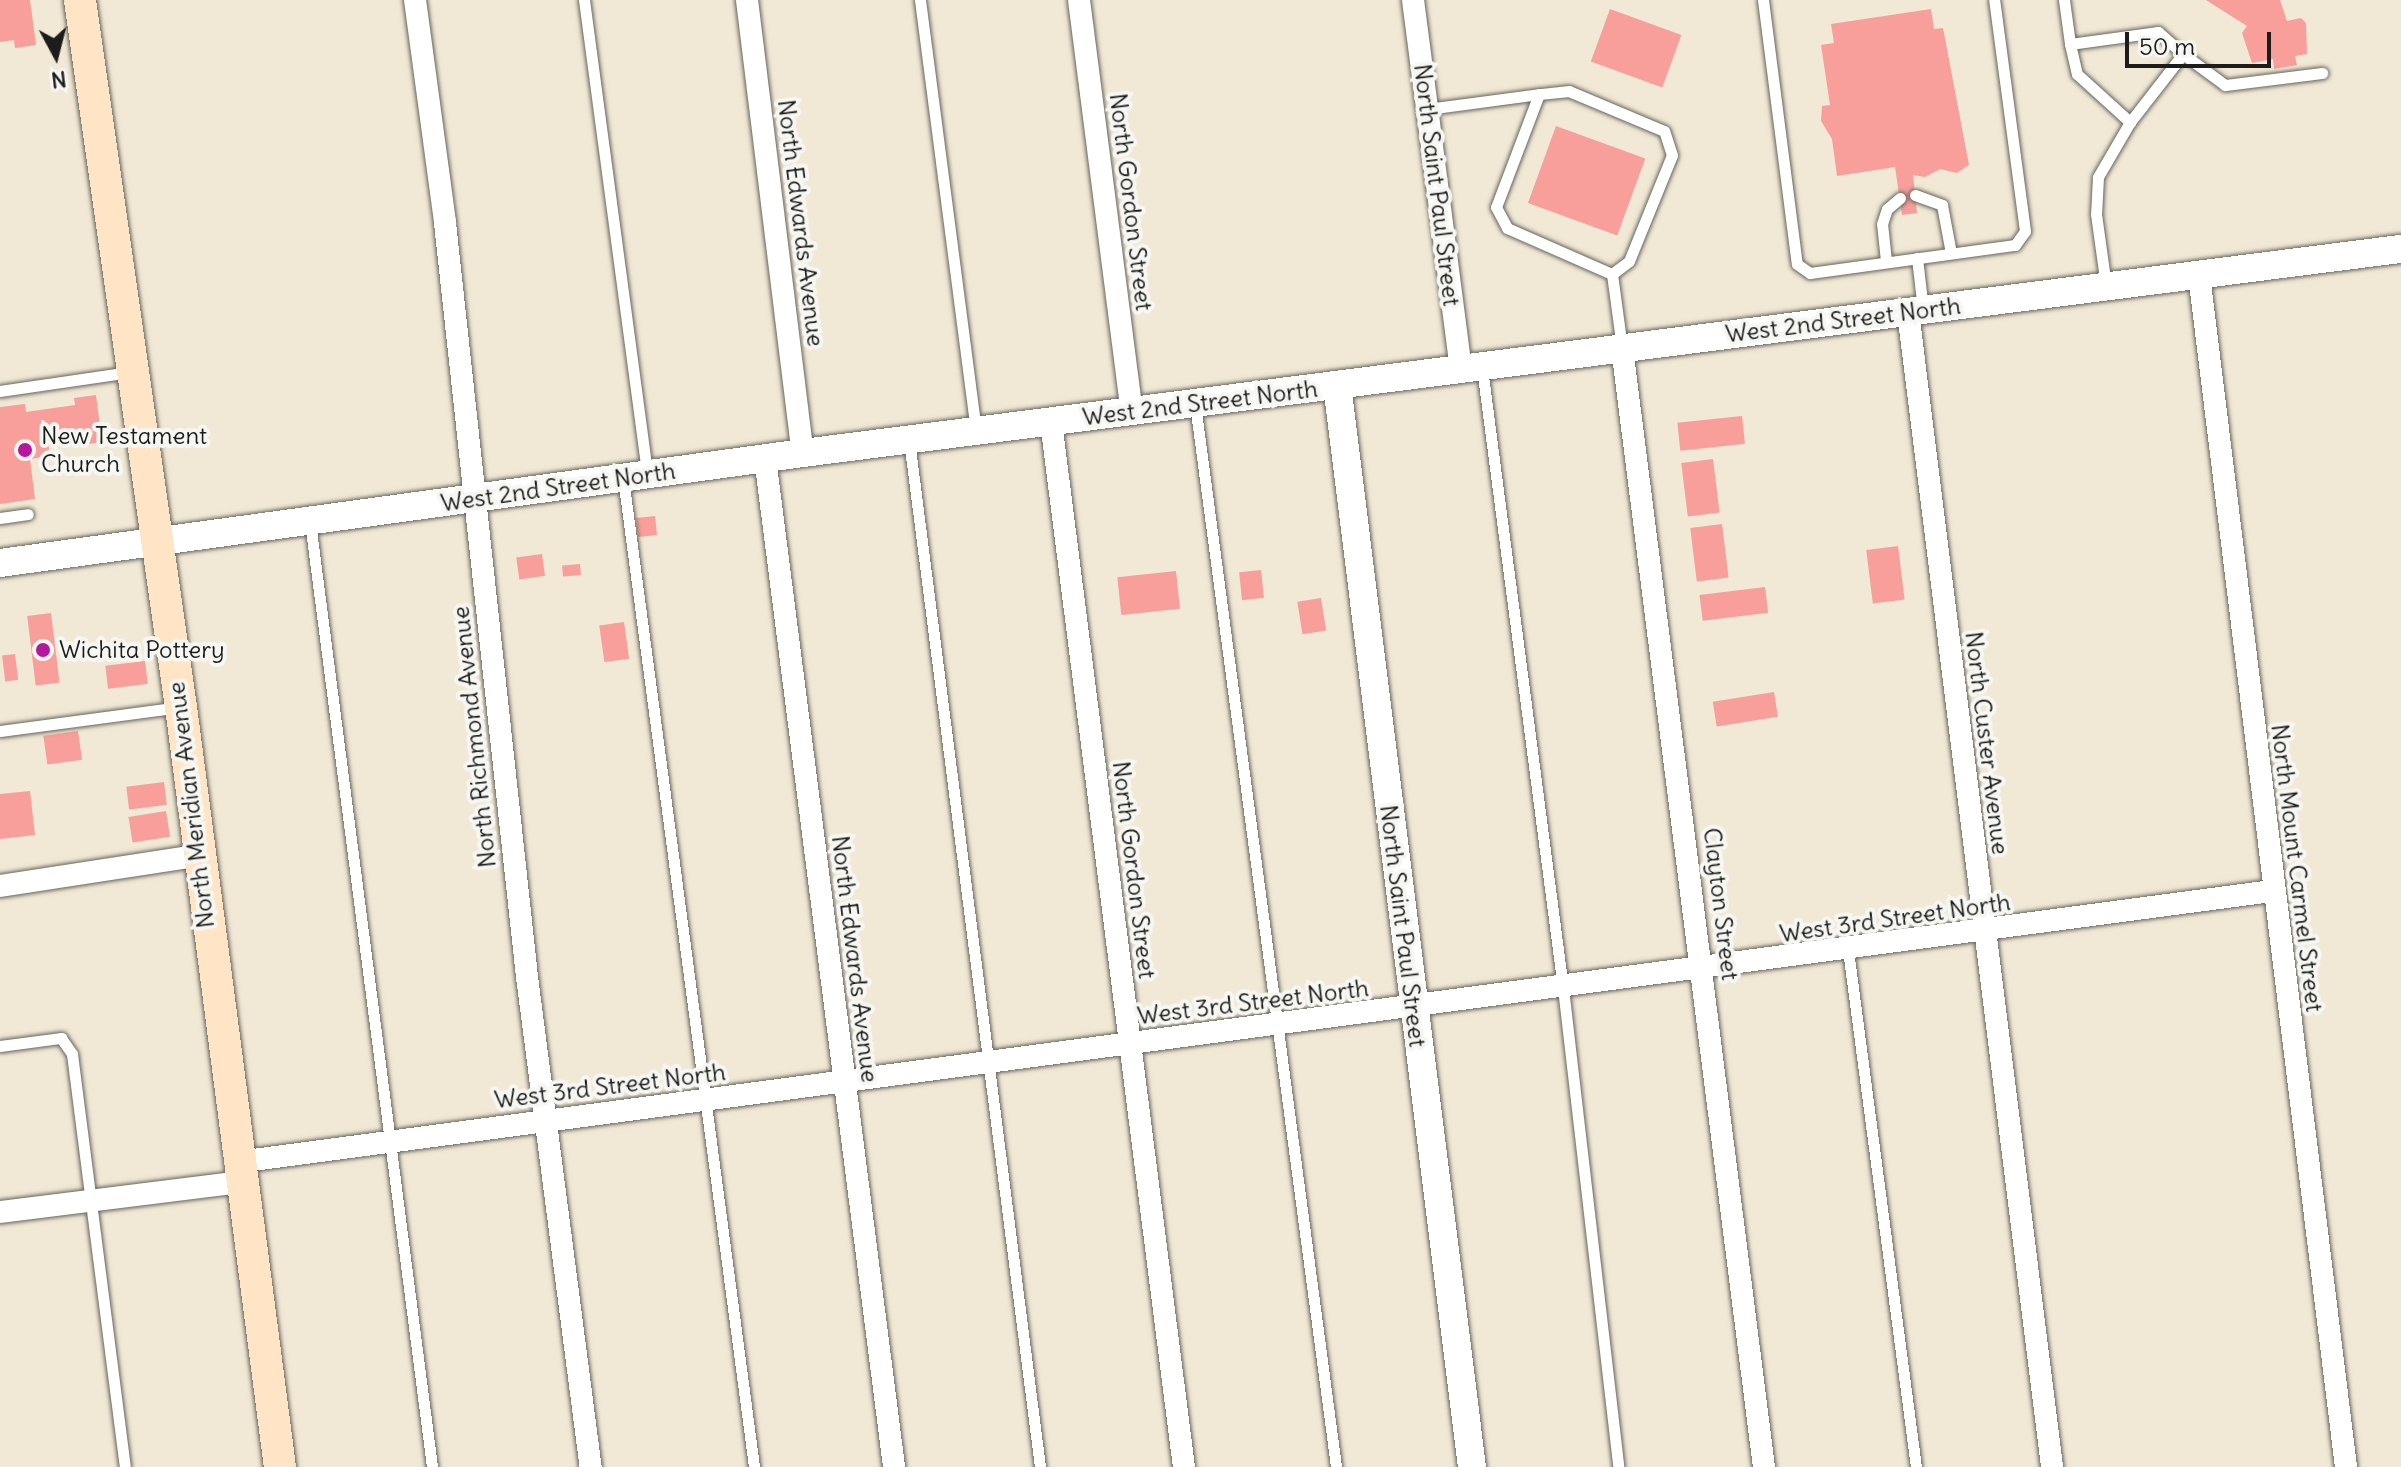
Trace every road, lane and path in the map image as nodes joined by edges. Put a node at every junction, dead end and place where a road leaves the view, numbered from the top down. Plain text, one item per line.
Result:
1 (80, 0) edge
2 (415, 0) edge
3 (584, 0) edge
4 (747, 0) edge
5 (920, 0) edge
6 (1079, 0) edge
7 (1413, 0) edge
8 (1763, 0) edge
9 (1994, 0) edge
10 (2064, 0) edge
11 (2070, 44) junction
12 (2183, 54) junction
13 (2322, 73) dead end
14 (1539, 94) junction
15 (1427, 109) junction
16 (2130, 122) junction
17 (1915, 195) dead end
18 (1900, 198) dead end
19 (2401, 249) edge
20 (1951, 253) junction
21 (1917, 258) junction
22 (1886, 261) junction
23 (1612, 274) junction
24 (2199, 275) junction
25 (2106, 287) junction
26 (1915, 311) junction
27 (1622, 348) junction
28 (1472, 368) junction
29 (130, 372) junction
30 (1337, 385) junction
31 (0, 391) edge
32 (1195, 403) junction
33 (1132, 411) junction
34 (1051, 422) junction
35 (976, 431) junction
36 (909, 440) junction
37 (803, 453) junction
38 (765, 458) junction
39 (635, 476) junction
40 (474, 498) junction
41 (28, 514) dead end
42 (0, 518) edge
43 (310, 521) junction
44 (155, 542) junction
45 (0, 563) edge
46 (181, 707) junction
47 (0, 731) edge
48 (197, 856) junction
49 (0, 886) edge
50 (2273, 891) junction
51 (1984, 932) junction
52 (1848, 950) junction
53 (1703, 969) junction
54 (1563, 988) junction
55 (1413, 1007) junction
56 (1280, 1025) junction
57 (1130, 1044) junction
58 (0, 1046) edge
59 (986, 1063) junction
60 (844, 1082) junction
61 (707, 1099) junction
62 (545, 1120) junction
63 (390, 1142) junction
64 (239, 1172) junction
65 (92, 1201) junction
66 (0, 1212) edge
67 (125, 1467) edge
68 (280, 1467) edge
69 (432, 1467) edge
70 (591, 1467) edge
71 (754, 1467) edge
72 (894, 1467) edge
73 (1040, 1467) edge
74 (1184, 1467) edge
75 (1336, 1467) edge
76 (1472, 1467) edge
77 (1618, 1467) edge
78 (1764, 1467) edge
79 (1916, 1467) edge
80 (2052, 1467) edge
81 (2346, 1467) edge

1 - 29 main road, North Meridian Avenue
2 - 40 street, North Richmond Avenue
3 - 39 lane
4 - 37 street, North Edwards Avenue
5 - 35 lane
6 - 33 street, North Gordon Street
7 - 15 street, North Saint Paul Street
8 - 22 lane
9 - 20 lane
10 - 11 lane
11 - 12 lane
11 - 16 lane
12 - 13 lane
12 - 16 lane
14 - 15 lane
14 - 23 lane
14 - 23 lane
15 - 28 street, North Saint Paul Street
16 - 25 lane
17 - 20 lane
18 - 22 lane
19 - 24 street, West 2nd Street North
20 - 21 lane
21 - 22 lane
21 - 26 lane
23 - 27 lane
24 - 25 street, West 2nd Street North
24 - 50 street, North Mount Carmel Street
25 - 26 street, West 2nd Street North
26 - 27 street, West 2nd Street North
26 - 51 street, North Custer Avenue
27 - 28 street, West 2nd Street North
27 - 53 street, Clayton Street
28 - 30 street, West 2nd Street North
28 - 54 lane
29 - 31 lane
29 - 44 main road, North Meridian Avenue
30 - 32 street, West 2nd Street North
30 - 55 street, North Saint Paul Street
32 - 33 street, West 2nd Street North
32 - 56 lane
33 - 34 street, West 2nd Street North
34 - 35 street, West 2nd Street North
34 - 57 street, North Gordon Street
35 - 36 street, West 2nd Street North
36 - 37 street, West 2nd Street North
36 - 59 lane
37 - 38 street, West 2nd Street North
38 - 39 street, West 2nd Street North
38 - 60 street, North Edwards Avenue
39 - 40 street, West 2nd Street North
39 - 61 lane
40 - 43 street, West 2nd Street North
40 - 62 street, North Richmond Avenue
41 - 42 lane
43 - 44 street, West 2nd Street North
43 - 63 lane
44 - 45 street, West 2nd Street North
44 - 46 main road, North Meridian Avenue
46 - 47 lane
46 - 48 main road, North Meridian Avenue
48 - 49 street
48 - 64 main road, North Meridian Avenue
50 - 51 street, West 3rd Street North
50 - 81 street, North Mount Carmel Street
51 - 52 street, West 3rd Street North
51 - 80 street, North Custer Avenue
52 - 53 street, West 3rd Street North
52 - 79 lane
53 - 54 street, West 3rd Street North
53 - 78 street, Clayton Street
54 - 55 street, West 3rd Street North
54 - 77 lane
55 - 56 street, West 3rd Street North
55 - 76 street, North Saint Paul Street
56 - 57 street, West 3rd Street North
56 - 75 lane
57 - 59 street, West 3rd Street North
57 - 74 street, North Gordon Street
58 - 65 lane
59 - 60 street, West 3rd Street North
59 - 73 lane
60 - 61 street, West 3rd Street North
60 - 72 street, North Edwards Avenue
61 - 62 street, West 3rd Street North
61 - 71 lane
62 - 63 street, West 3rd Street North
62 - 70 street, North Richmond Avenue
63 - 64 street, West 3rd Street North
63 - 69 lane
64 - 65 street, West 3rd Street North
64 - 68 main road, North Meridian Avenue
65 - 66 street, West 3rd Street North
65 - 67 lane

